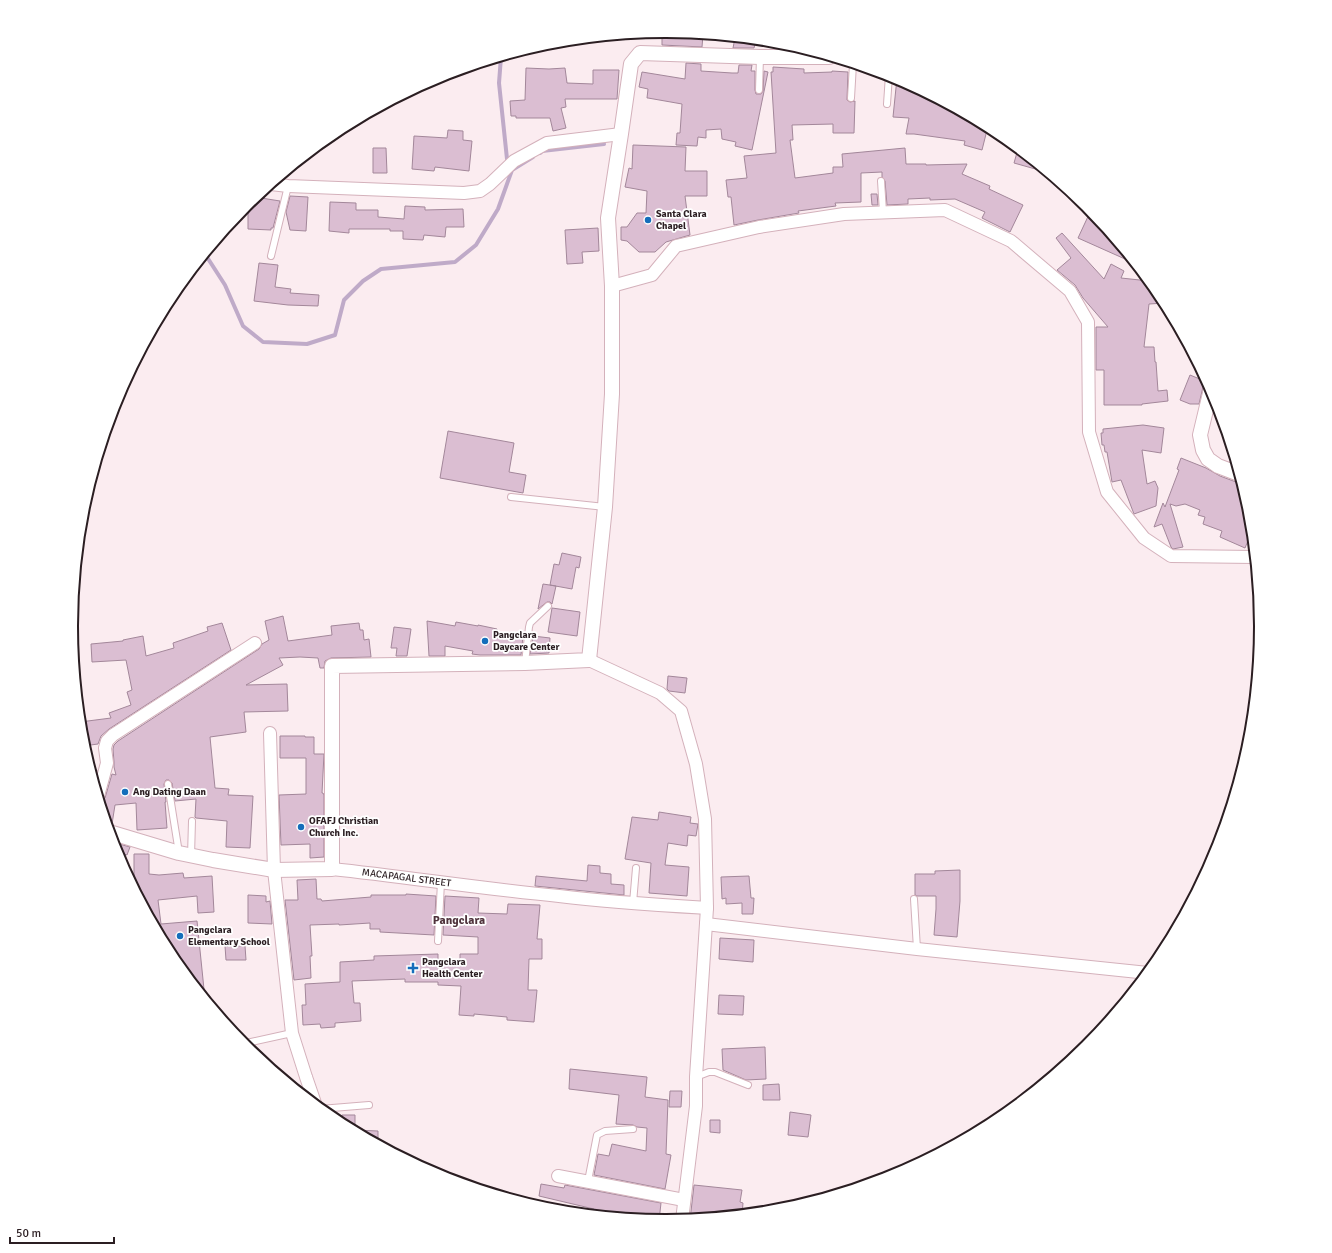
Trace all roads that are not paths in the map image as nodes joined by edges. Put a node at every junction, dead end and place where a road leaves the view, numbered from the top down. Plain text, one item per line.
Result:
1 (760, 57) junction
2 (814, 57) edge
3 (853, 68) edge
4 (889, 82) edge
5 (759, 90) dead end
6 (851, 98) dead end
7 (887, 104) dead end
8 (621, 134) junction
9 (881, 181) dead end
10 (277, 185) edge
11 (288, 186) junction
12 (883, 212) junction
13 (271, 256) dead end
14 (612, 286) junction
15 (1209, 398) edge
16 (1233, 472) edge
17 (511, 497) dead end
18 (605, 507) junction
19 (1250, 557) edge
20 (548, 606) dead end
21 (255, 643) dead end
22 (589, 660) junction
23 (525, 663) junction
24 (270, 733) dead end
25 (168, 784) dead end
26 (100, 787) edge
27 (192, 821) dead end
28 (115, 834) edge
29 (185, 854) junction
30 (636, 868) dead end
31 (332, 869) junction
32 (274, 870) junction
33 (441, 882) junction
34 (914, 899) dead end
35 (633, 903) junction
36 (707, 908) junction
37 (706, 924) junction
38 (438, 941) dead end
39 (917, 949) junction
40 (1142, 972) edge
41 (292, 1033) junction
42 (249, 1042) edge
43 (696, 1077) junction
44 (748, 1086) dead end
45 (313, 1097) edge
46 (369, 1105) dead end
47 (329, 1108) edge
48 (634, 1129) dead end
49 (558, 1176) dead end
50 (588, 1181) junction
51 (684, 1200) junction
52 (683, 1215) edge

1 - 2 street
1 - 5 lane
1 - 8 street
3 - 6 lane
4 - 7 lane
8 - 11 street
8 - 14 street
9 - 12 lane
10 - 11 street
11 - 13 lane
12 - 14 street
12 - 19 street
14 - 18 street
15 - 16 street
17 - 18 lane
18 - 22 street
20 - 23 lane
21 - 26 street
22 - 23 street
22 - 36 street
23 - 31 street
24 - 32 street
25 - 29 lane
27 - 29 lane
28 - 29 street, MACAPAGAL STREET
29 - 32 street, MACAPAGAL STREET
30 - 35 lane
31 - 32 street, MACAPAGAL STREET
31 - 33 street, MACAPAGAL STREET
32 - 41 street
33 - 35 street, MACAPAGAL STREET
33 - 38 lane
34 - 39 lane
35 - 36 street, MACAPAGAL STREET
36 - 37 street
37 - 39 street
37 - 43 street
39 - 40 street
41 - 42 lane
41 - 45 street
43 - 44 lane
43 - 51 street
46 - 47 lane
48 - 50 lane
49 - 50 street
50 - 51 street
51 - 52 street

